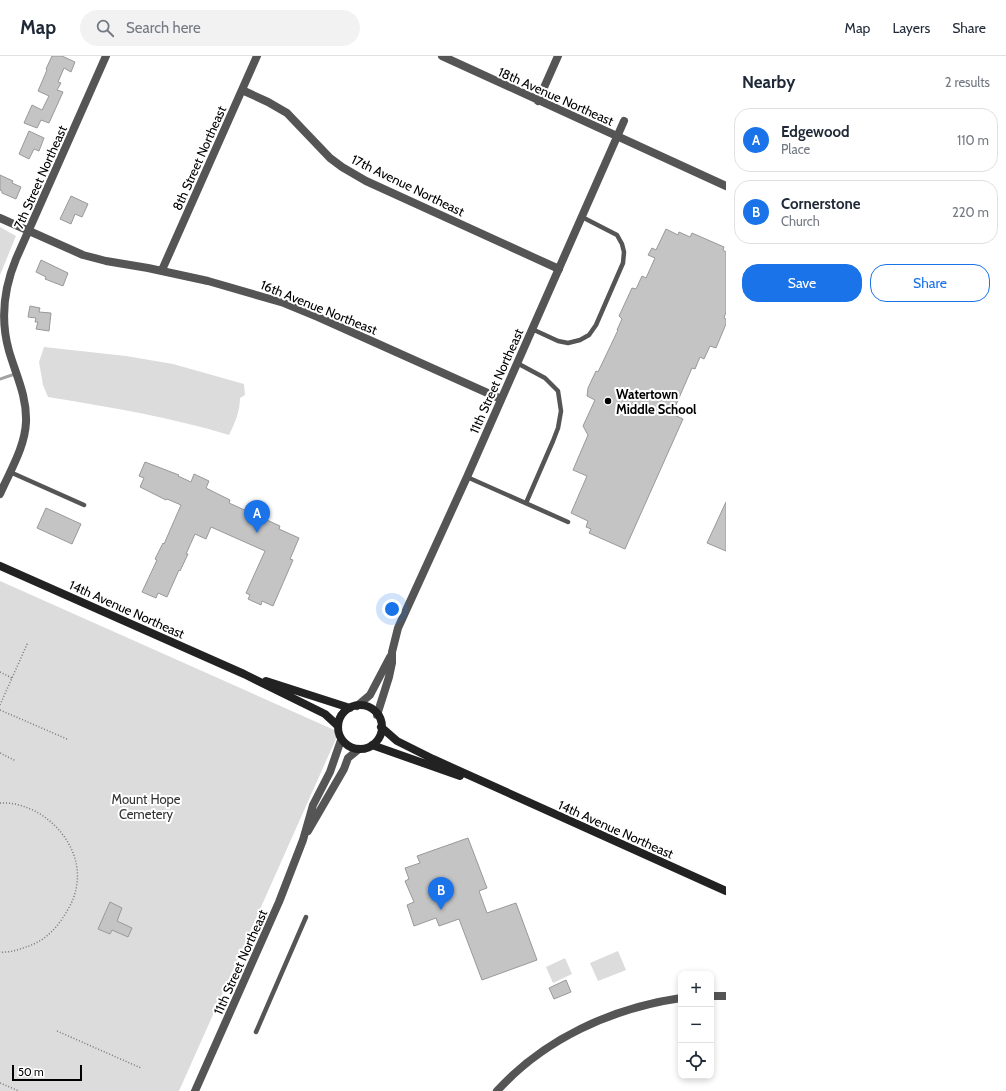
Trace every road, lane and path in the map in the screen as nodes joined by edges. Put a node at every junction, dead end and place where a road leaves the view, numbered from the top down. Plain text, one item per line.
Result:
1 (106, 56) edge
2 (257, 56) edge
3 (442, 56) edge
4 (558, 56) edge
5 (242, 90) junction
6 (538, 100) junction
7 (624, 121) dead end
8 (617, 137) junction
9 (726, 186) edge
10 (582, 217) junction
11 (0, 218) edge
12 (29, 231) junction
13 (559, 268) junction
14 (162, 270) junction
15 (532, 329) junction
16 (517, 363) junction
17 (501, 399) junction
18 (10, 472) junction
19 (467, 477) junction
20 (0, 494) edge
21 (526, 503) junction
22 (84, 505) dead end
23 (568, 522) dead end
24 (0, 566) edge
25 (28, 642) dead end
26 (392, 652) junction
27 (0, 672) edge
28 (244, 674) junction
29 (12, 678) junction
30 (0, 705) edge
31 (353, 707) junction
32 (0, 710) edge
33 (377, 715) junction
34 (338, 726) junction
35 (382, 727) junction
36 (67, 739) dead end
37 (342, 740) junction
38 (372, 745) junction
39 (359, 749) junction
40 (0, 753) edge
41 (16, 761) dead end
42 (496, 788) junction
43 (0, 803) edge
44 (303, 840) junction
45 (726, 891) edge
46 (306, 917) dead end
47 (0, 952) edge
48 (714, 996) edge
49 (726, 996) edge
50 (678, 999) edge
51 (57, 1031) dead end
52 (256, 1032) dead end
53 (141, 1068) dead end
54 (0, 1083) edge
55 (19, 1091) edge
56 (195, 1091) edge
57 (497, 1091) edge

1 - 12 street, 7th Street Northeast
2 - 5 street, 8th Street Northeast
3 - 6 street, 18th Avenue Northeast
4 - 6 street
5 - 13 street, 17th Avenue Northeast
5 - 14 street, 8th Street Northeast
6 - 8 street, 18th Avenue Northeast
7 - 8 street, 11th Street Northeast
8 - 9 street, 18th Avenue Northeast
8 - 10 street, 11th Street Northeast
10 - 13 street, 11th Street Northeast
10 - 15 lane
11 - 12 street, 16th Avenue Northeast
12 - 14 street, 16th Avenue Northeast
12 - 18 street, 7th Street Northeast
13 - 15 street, 11th Street Northeast
14 - 17 street, 16th Avenue Northeast
15 - 16 street, 11th Street Northeast
16 - 17 street, 11th Street Northeast
16 - 21 lane
17 - 19 street, 11th Street Northeast
18 - 20 street, 7th Street Northeast
18 - 22 lane
19 - 21 lane
19 - 26 street, 11th Street Northeast
21 - 23 lane
24 - 28 main road, 14th Avenue Northeast
25 - 29 path
26 - 31 street, 11th Street Northeast
26 - 33 street, 11th Street Northeast
27 - 29 path
28 - 31 main road, 14th Avenue Northeast
28 - 34 main road, 14th Avenue Northeast
29 - 30 path
31 - 33 main road
31 - 34 main road
32 - 36 path
33 - 35 main road
34 - 37 main road
35 - 38 main road
35 - 42 main road, 14th Avenue Northeast
37 - 39 main road
37 - 44 street, 11th Street Northeast
38 - 39 main road
38 - 42 main road, 14th Avenue Northeast
39 - 44 street, 11th Street Northeast
40 - 41 path
42 - 45 main road, 14th Avenue Northeast
43 - 47 path
44 - 56 street, 11th Street Northeast
46 - 52 lane
48 - 49 street
50 - 57 street
51 - 53 path
54 - 55 path

